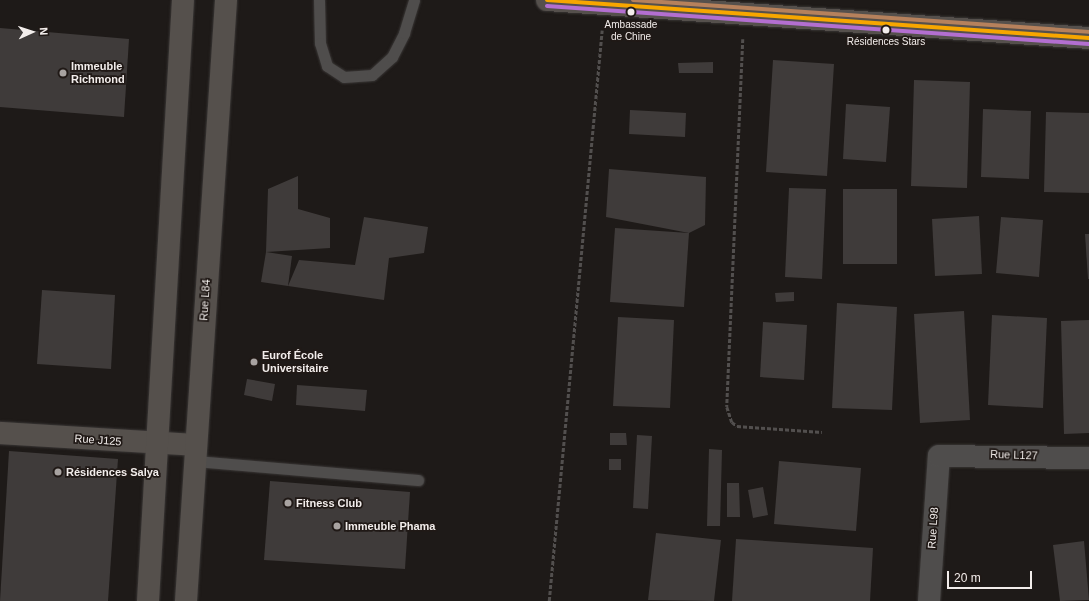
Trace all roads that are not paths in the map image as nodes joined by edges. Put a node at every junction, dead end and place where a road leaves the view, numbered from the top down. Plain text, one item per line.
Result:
1 (183, 0) edge
2 (226, 0) edge
3 (319, 0) edge
4 (414, 0) edge
5 (548, 0) edge
6 (1089, 38) edge
7 (0, 433) edge
8 (158, 444) junction
9 (195, 453) junction
10 (939, 456) joint
11 (1089, 458) edge
12 (418, 480) dead end
13 (148, 601) edge
14 (186, 601) edge
15 (929, 601) edge

1 - 8 main road
2 - 9 main road, Rue L84
3 - 4 lane
5 - 6 main road
7 - 8 main road, Rue J125
8 - 9 main road, Rue J125
8 - 13 main road
9 - 12 lane
9 - 14 main road, Rue L84
10 - 11 street, Rue L127
10 - 15 street, Rue L98

